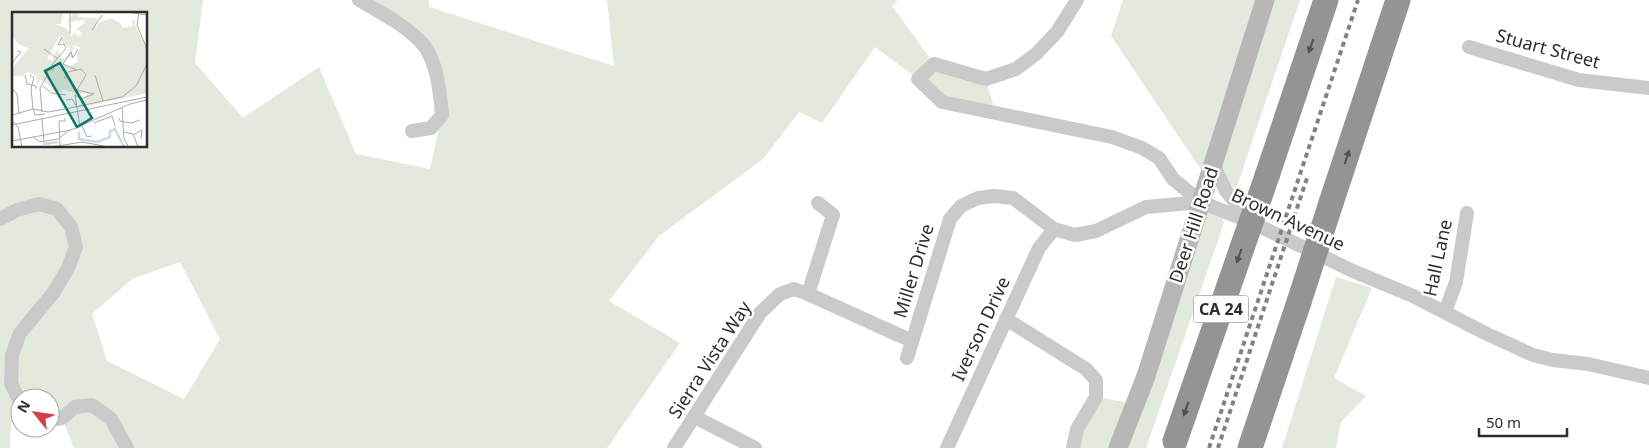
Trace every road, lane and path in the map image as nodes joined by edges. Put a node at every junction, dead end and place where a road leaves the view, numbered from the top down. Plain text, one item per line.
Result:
1 (359, 0) edge
2 (1077, 0) edge
3 (1265, 0) edge
4 (1326, 0) edge
5 (1398, 0) edge
6 (1468, 47) dead end
7 (1649, 88) edge
8 (412, 131) dead end
9 (1213, 164) junction
10 (1201, 202) junction
11 (818, 203) dead end
12 (1467, 213) dead end
13 (0, 219) edge
14 (1253, 223) junction
15 (1054, 229) junction
16 (808, 294) junction
17 (1445, 312) junction
18 (1006, 319) junction
19 (912, 341) junction
20 (907, 358) dead end
21 (1649, 378) edge
22 (13, 388) edge
23 (1274, 388) junction
24 (695, 417) junction
25 (60, 418) edge
26 (1173, 444) edge
27 (127, 448) edge
28 (674, 448) edge
29 (755, 448) edge
30 (947, 448) edge
31 (1072, 448) edge
32 (1118, 448) edge
33 (1250, 448) edge
34 (1260, 448) edge

1 - 8 street
2 - 10 street, Brown Avenue
3 - 9 street, Deer Hill Road
4 -> 26 highway, CA 24, bridge
23 -> 5 highway, bridge
6 - 7 street, Stuart Street
9 - 10 street, Deer Hill Road
9 - 14 street
10 - 14 street, Brown Avenue
10 - 15 street, Miller Drive
10 - 32 street, Deer Hill Road
11 - 16 street
12 - 17 street, Hall Lane
13 - 22 street
14 - 17 street, Brown Avenue
15 - 18 street, Iverson Drive
15 - 19 street, Miller Drive
16 - 19 street, Miller Drive
16 - 24 street, Sierra Vista Way
17 - 21 street, Brown Avenue
18 - 30 street, Iverson Drive
18 - 31 street
19 - 20 street, Miller Drive
23 - 33 highway
23 - 34 highway
24 - 28 street, Sierra Vista Way
24 - 29 street
25 - 27 street

